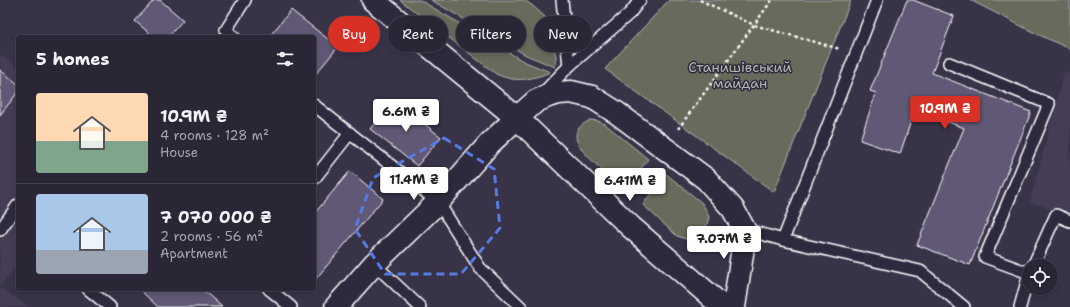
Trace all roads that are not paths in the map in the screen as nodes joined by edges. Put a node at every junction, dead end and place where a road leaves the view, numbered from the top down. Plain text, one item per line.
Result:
1 (245, 0) edge
2 (562, 0) edge
3 (640, 0) edge
4 (877, 0) edge
5 (377, 3) edge
6 (232, 35) edge
7 (949, 63) dead end
8 (569, 66) junction
9 (536, 101) junction
10 (316, 106) edge
11 (517, 118) junction
12 (350, 133) junction
13 (316, 176) edge
14 (438, 202) junction
15 (16, 208) edge
16 (1070, 221) edge
17 (744, 228) junction
18 (0, 230) edge
19 (783, 240) junction
20 (1036, 259) edge
21 (374, 264) junction
22 (1022, 271) edge
23 (90, 291) edge
24 (271, 291) edge
25 (1023, 295) edge
26 (110, 307) edge
27 (291, 307) edge
28 (336, 307) edge
29 (420, 307) edge
30 (521, 307) edge
31 (723, 307) edge
32 (734, 307) edge
33 (964, 307) edge
34 (1020, 307) edge

1 - 6 lane
2 - 8 lane
3 - 8 lane
4 - 19 lane
5 - 11 street
7 - 22 lane
8 - 9 lane
9 - 11 street
9 - 17 street
10 - 12 lane
11 - 14 street
11 - 31 street
12 - 13 lane
12 - 14 lane
14 - 21 street
14 - 30 lane
15 - 18 lane
16 - 20 lane
17 - 19 lane
17 - 32 street
19 - 33 lane
21 - 28 street
21 - 29 lane
23 - 26 lane
24 - 27 lane
25 - 34 lane

